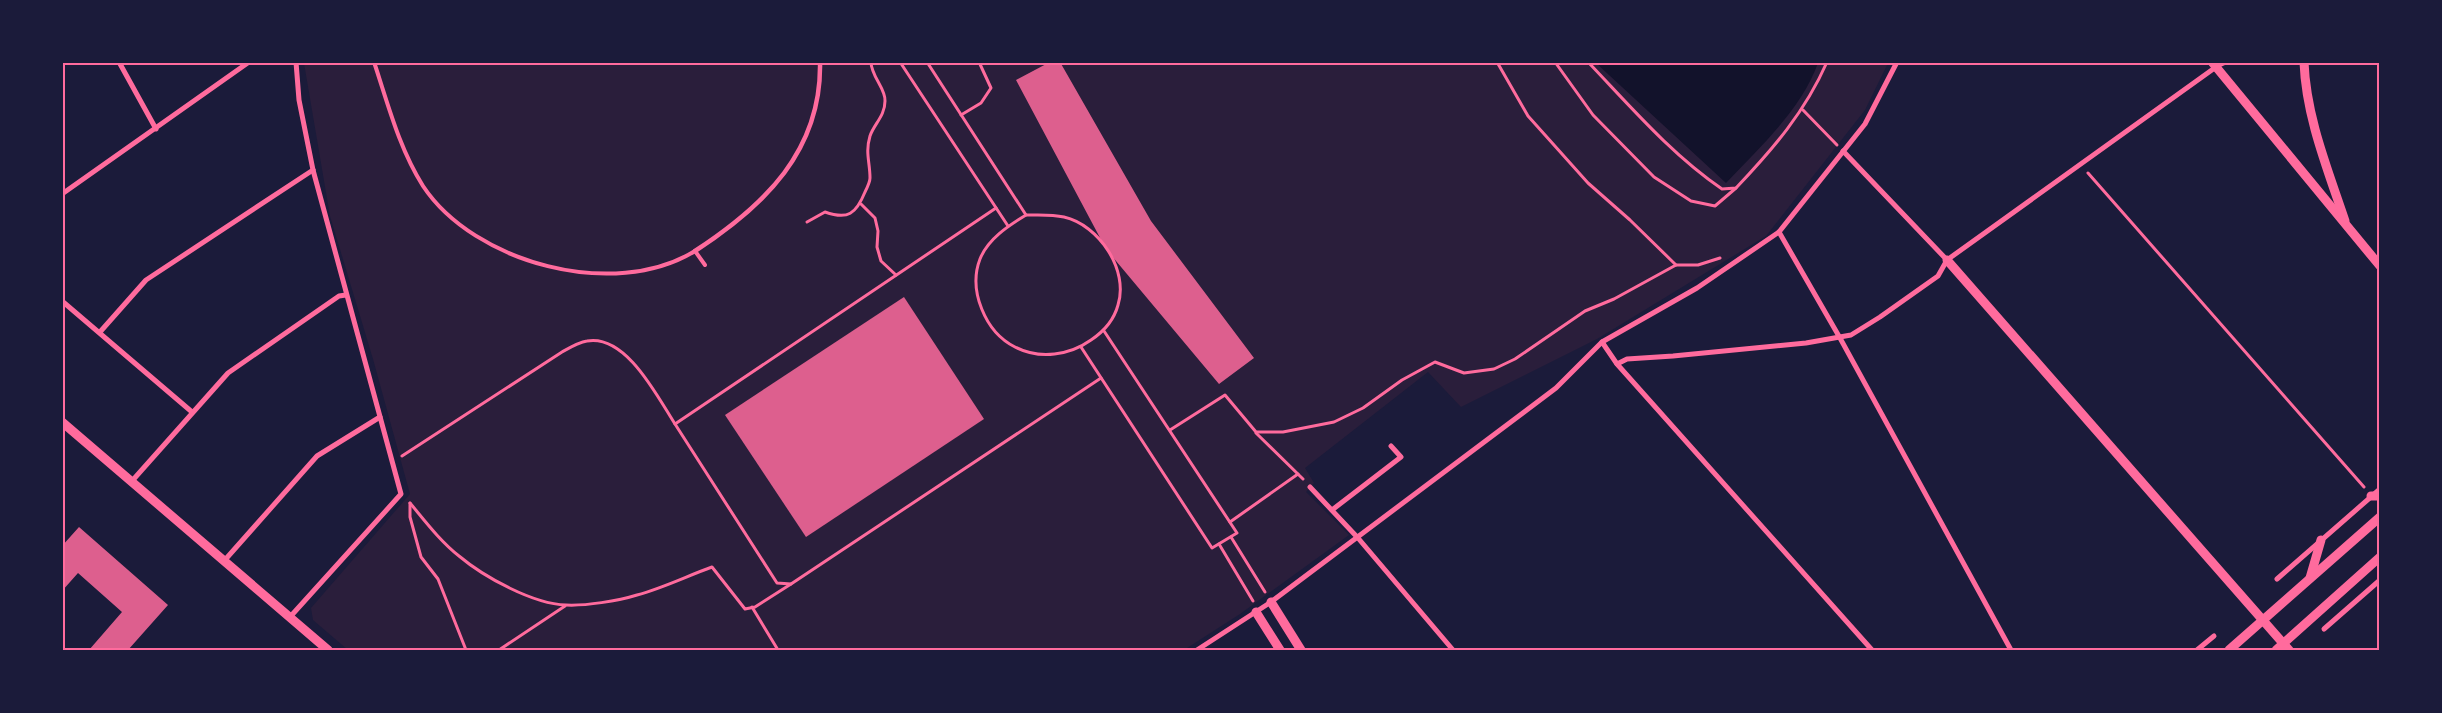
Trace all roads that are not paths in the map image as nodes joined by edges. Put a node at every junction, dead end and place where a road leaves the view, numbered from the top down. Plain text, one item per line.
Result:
1 (119, 62) edge
2 (250, 62) edge
3 (296, 62) edge
4 (374, 62) edge
5 (820, 62) edge
6 (1897, 62) edge
7 (2227, 62) edge
8 (2304, 62) edge
9 (2214, 65) edge
10 (156, 128) junction
11 (1843, 151) junction
12 (313, 170) junction
13 (63, 193) edge
14 (2346, 226) junction
15 (1779, 232) junction
16 (695, 251) junction
17 (1947, 260) junction
18 (705, 265) dead end
19 (2380, 266) edge
20 (346, 295) junction
21 (62, 301) edge
22 (100, 332) junction
23 (1840, 338) junction
24 (1602, 342) junction
25 (1617, 364) junction
26 (192, 412) junction
27 (380, 417) junction
28 (64, 426) edge
29 (1391, 446) dead end
30 (132, 481) junction
31 (1310, 487) road end
32 (2380, 489) edge
33 (2375, 496) edge
34 (1332, 510) junction
35 (2380, 517) edge
36 (1358, 538) junction
37 (2322, 540) junction
38 (2380, 557) edge
39 (224, 561) junction
40 (2375, 564) edge
41 (2310, 578) junction
42 (2277, 579) dead end
43 (2380, 580) edge
44 (1269, 598) junction
45 (1255, 608) junction
46 (290, 618) junction
47 (2262, 620) junction
48 (2324, 629) dead end
49 (2214, 636) dead end
50 (2286, 647) edge
51 (328, 650) edge
52 (1198, 650) edge
53 (1280, 650) edge
54 (1301, 650) edge
55 (1453, 650) edge
56 (1872, 650) edge
57 (2011, 650) edge
58 (2197, 650) edge
59 (2229, 650) edge
60 (2276, 650) edge

1 - 10 street
2 - 10 street
3 - 12 street
4 - 16 lane
5 - 16 street
6 - 11 street
7 - 9 lane
8 - 14 street
9 - 14 street
9 - 17 street
10 - 13 street
11 - 15 street
11 - 17 street
12 - 20 street
12 - 22 street
14 - 19 street
15 - 23 street
15 - 24 street
16 - 18 lane
17 - 23 street
17 - 47 street
20 - 26 street
20 - 27 street
21 - 22 street
22 - 26 street
23 - 25 street
23 - 57 street
24 - 25 street
24 - 36 street
25 - 56 street
26 - 30 street
27 - 39 street
27 - 46 street
28 - 30 street
29 - 34 street
30 - 39 street
31 - 34 street
32 - 33 street
33 - 37 street
34 - 36 street
35 - 41 street
36 - 44 street
36 - 55 street
37 - 41 street
37 - 42 street
38 - 40 street
39 - 46 street
40 - 50 street
41 - 47 street
43 - 48 street
44 - 45 street
44 - 54 street
45 - 52 street
45 - 53 street
46 - 51 street
47 - 50 street
47 - 59 street
49 - 58 street
50 - 60 street

